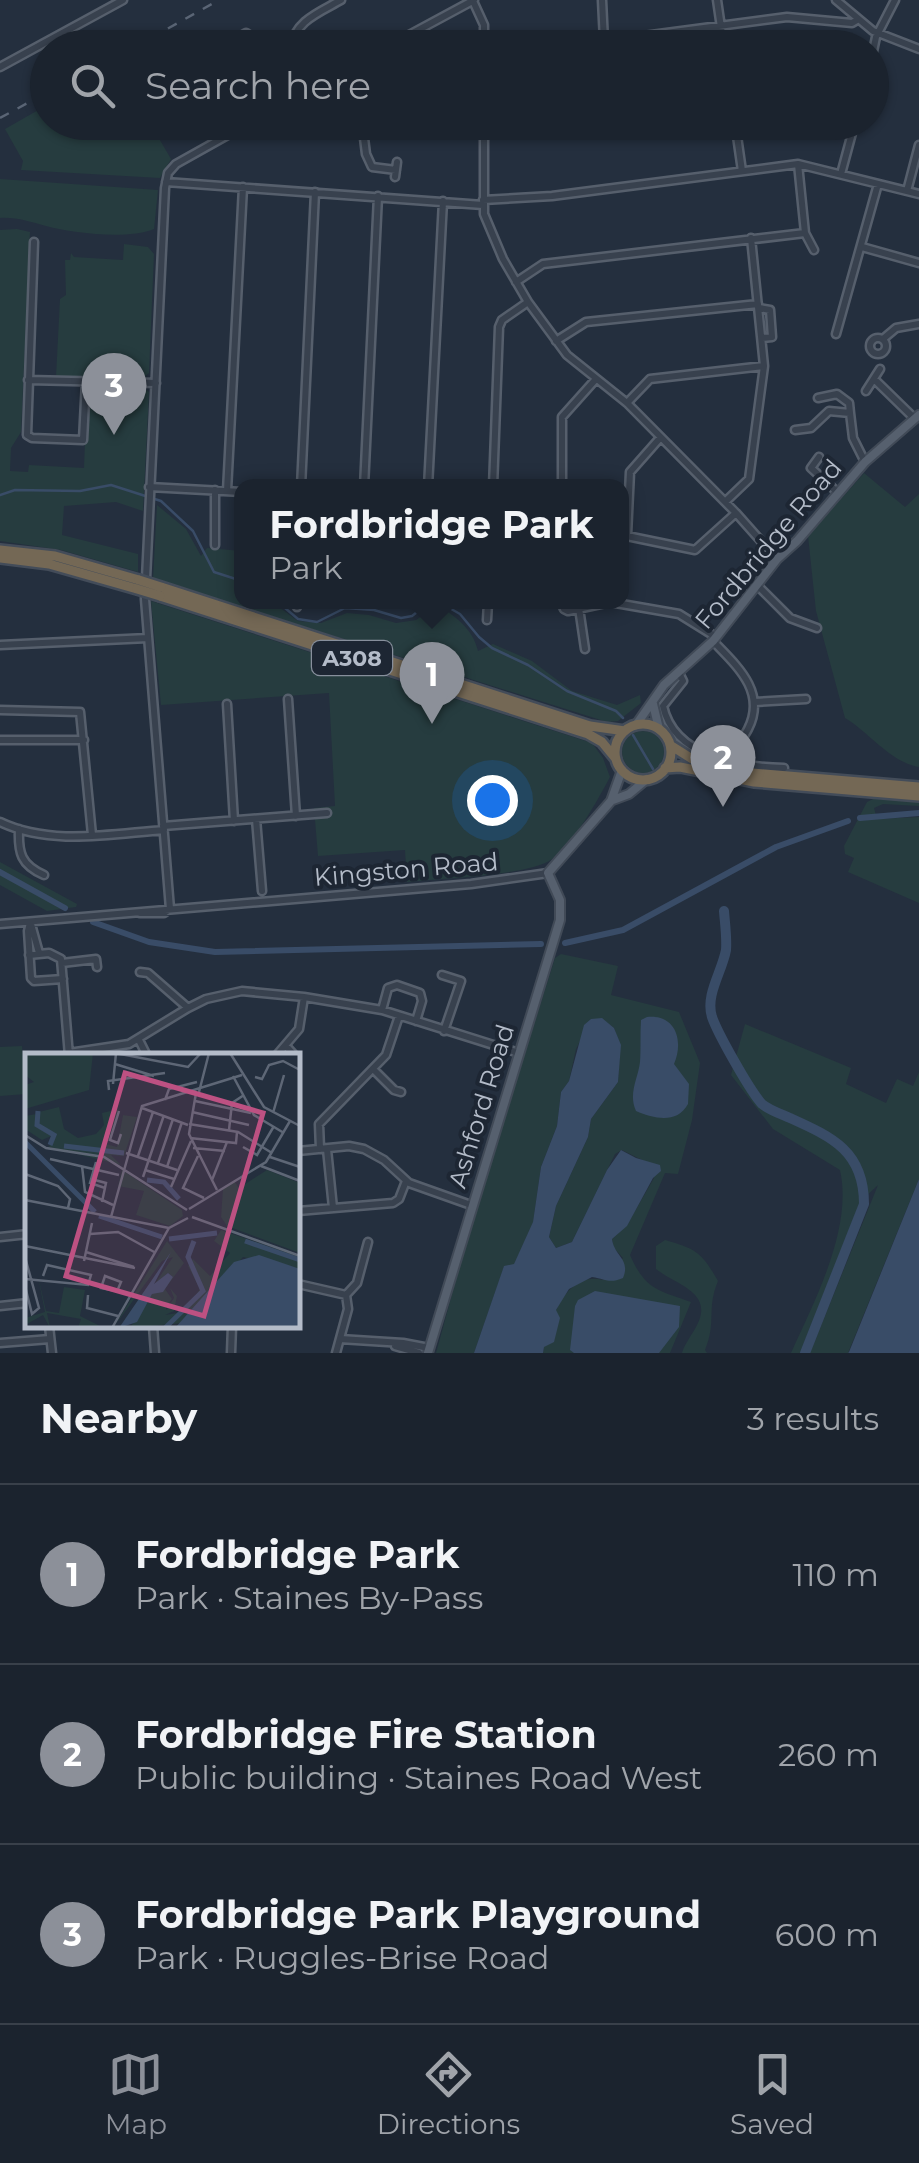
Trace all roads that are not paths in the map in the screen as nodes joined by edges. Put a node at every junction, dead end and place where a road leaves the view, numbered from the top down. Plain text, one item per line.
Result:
1 (123, 0) edge
2 (341, 0) edge
3 (474, 0) edge
4 (602, 0) edge
5 (716, 0) edge
6 (836, 0) edge
7 (896, 0) edge
8 (857, 20) junction
9 (720, 25) junction
10 (68, 30) edge
11 (297, 30) edge
12 (418, 30) edge
13 (484, 30) edge
14 (603, 30) edge
15 (684, 30) edge
16 (721, 30) edge
17 (872, 30) edge
18 (880, 30) edge
19 (889, 38) edge
20 (919, 49) edge
21 (30, 51) edge
22 (0, 67) edge
23 (219, 140) edge
24 (364, 140) edge
25 (484, 140) edge
26 (738, 140) edge
27 (850, 140) edge
28 (919, 145) edge
29 (798, 164) junction
30 (396, 170) dead end
31 (742, 171) junction
32 (841, 174) junction
33 (166, 182) junction
34 (878, 184) junction
35 (243, 187) junction
36 (907, 191) junction
37 (314, 192) junction
38 (919, 194) edge
39 (378, 196) junction
40 (442, 201) junction
41 (483, 203) junction
42 (805, 233) junction
43 (751, 238) junction
44 (34, 242) dead end
45 (862, 247) junction
46 (814, 250) dead end
47 (919, 263) edge
48 (516, 282) junction
49 (528, 302) junction
50 (759, 306) junction
51 (919, 324) edge
52 (827, 326) dead end
53 (882, 339) dead end
54 (556, 341) junction
55 (764, 366) junction
56 (880, 369) dead end
57 (596, 379) junction
58 (874, 379) junction
59 (28, 380) junction
60 (86, 381) junction
61 (156, 383) junction
62 (866, 391) dead end
63 (818, 398) dead end
64 (626, 403) junction
65 (850, 413) junction
66 (917, 417) edge
67 (796, 430) dead end
68 (660, 438) junction
69 (819, 457) dead end
70 (865, 462) junction
71 (302, 479) edge
72 (364, 479) edge
73 (428, 479) edge
74 (493, 479) edge
75 (562, 479) edge
76 (629, 482) edge
77 (216, 490) junction
78 (227, 491) junction
79 (234, 491) edge
80 (837, 492) junction
81 (149, 494) junction
82 (725, 502) junction
83 (736, 513) junction
84 (629, 536) edge
85 (215, 544) dead end
86 (0, 550) edge
87 (0, 558) edge
88 (777, 559) junction
89 (138, 584) junction
90 (758, 586) junction
91 (161, 592) junction
92 (629, 605) edge
93 (488, 609) edge
94 (579, 609) edge
95 (487, 620) dead end
96 (814, 626) dead end
97 (148, 638) junction
98 (715, 639) junction
99 (0, 645) edge
100 (584, 650) dead end
101 (678, 672) junction
102 (288, 698) dead end
103 (806, 699) dead end
104 (755, 702) junction
105 (227, 704) dead end
106 (653, 704) junction
107 (0, 710) edge
108 (636, 725) junction
109 (659, 730) junction
110 (625, 731) junction
111 (0, 740) edge
112 (84, 740) junction
113 (670, 746) junction
114 (616, 759) junction
115 (728, 762) junction
116 (666, 768) junction
117 (784, 768) dead end
118 (622, 770) junction
119 (648, 780) junction
120 (919, 787) edge
121 (919, 796) edge
122 (611, 801) junction
123 (327, 813) dead end
124 (296, 816) junction
125 (256, 819) junction
126 (234, 821) junction
127 (0, 822) edge
128 (163, 828) junction
129 (20, 830) junction
130 (92, 835) junction
131 (548, 874) junction
132 (44, 876) dead end
133 (262, 891) dead end
134 (170, 909) junction
135 (30, 922) junction
136 (0, 924) edge
137 (39, 953) junction
138 (29, 955) junction
139 (62, 962) junction
140 (97, 967) dead end
141 (140, 972) dead end
142 (442, 975) dead end
143 (62, 979) junction
144 (304, 996) junction
145 (188, 1008) junction
146 (382, 1010) junction
147 (400, 1016) junction
148 (416, 1021) junction
149 (444, 1030) junction
150 (139, 1040) junction
151 (286, 1046) junction
152 (69, 1053) edge
153 (94, 1053) edge
154 (146, 1053) edge
155 (279, 1053) edge
156 (292, 1053) edge
157 (519, 1054) junction
158 (374, 1070) junction
159 (401, 1092) dead end
160 (324, 1149) junction
161 (300, 1151) edge
162 (406, 1182) junction
163 (472, 1205) junction
164 (333, 1208) junction
165 (300, 1211) edge
166 (25, 1234) edge
167 (0, 1237) edge
168 (365, 1246) dead end
169 (300, 1284) edge
170 (346, 1295) junction
171 (25, 1303) edge
172 (0, 1306) edge
173 (49, 1328) edge
174 (153, 1328) edge
175 (232, 1328) edge
176 (50, 1339) junction
177 (340, 1339) junction
178 (0, 1343) edge
179 (389, 1344) junction
180 (429, 1351) edge
181 (52, 1353) edge
182 (155, 1353) edge
183 (230, 1353) edge
184 (336, 1353) edge
185 (419, 1353) edge

1 - 10 street
2 - 11 street
3 - 12 street
3 - 13 street
4 - 14 street
5 - 9 street
6 - 8 street
7 - 18 street
8 - 9 street
8 - 17 street
9 - 15 street
9 - 16 street
19 - 20 street
21 - 22 street
23 - 33 street
24 - 30 street
25 - 41 street
26 - 31 street
27 - 32 street
28 - 36 street
29 - 31 street
29 - 32 street
29 - 42 street
31 - 41 street
32 - 34 street
33 - 35 street
33 - 61 street
34 - 36 street
34 - 45 street
35 - 37 street
35 - 78 street
36 - 38 street
37 - 39 street
37 - 71 street
39 - 40 street
39 - 72 street
40 - 41 street
40 - 73 street
41 - 48 street
42 - 43 street
42 - 46 street
43 - 48 street
43 - 50 street
44 - 59 street
45 - 47 street
45 - 52 street
48 - 49 street
49 - 54 street
49 - 74 street
50 - 54 street
50 - 55 street
51 - 53 street
54 - 57 street
55 - 64 street
55 - 82 street
56 - 58 street
57 - 64 street
57 - 75 street
58 - 62 street
58 - 66 street
59 - 60 street
59 - 60 street
60 - 61 street
61 - 81 street
63 - 65 street
64 - 68 street
65 - 67 street
65 - 70 street
66 - 70 main road, Fordbridge Road
68 - 76 street
68 - 82 street
69 - 80 street
70 - 80 main road, Fordbridge Road
77 - 78 street
77 - 81 street
77 - 85 street
78 - 79 street
80 - 88 main road, Fordbridge Road
81 - 97 street
82 - 83 street
83 - 84 street
83 - 88 street
86 - 89 highway, A308
87 - 89 highway, A308
88 - 90 main road, Fordbridge Road
89 - 91 highway, A308, bridge
90 - 96 street
90 - 98 main road, Fordbridge Road
91 - 110 highway, A308
91 - 114 highway, A308
92 - 98 street
93 - 95 street
94 - 100 street
97 - 99 street
97 - 128 street
98 - 101 main road, Fordbridge Road
98 - 104 street
101 - 106 main road, Fordbridge Road
101 - 115 street
102 - 124 street
103 - 104 street
104 - 115 street
105 - 126 street
106 - 108 main road, Fordbridge Road
106 - 109 main road
107 - 112 street
108 - 109 highway
108 - 110 highway
109 - 113 highway
110 - 114 highway
111 - 112 street
112 - 130 street
113 - 116 highway
113 - 120 highway
114 - 118 highway
115 - 117 street
116 - 119 highway
116 - 121 highway
118 - 119 highway
118 - 122 main road
119 - 122 main road
122 - 131 main road
123 - 124 street
124 - 125 street
125 - 126 street
125 - 133 street
126 - 128 street
127 - 129 street
128 - 130 street
128 - 134 street
129 - 130 street
129 - 132 street
131 - 134 street, Kingston Road
131 - 157 main road, Ashford Road
134 - 135 street, Kingston Road
135 - 136 street, Kingston Road
135 - 137 street
135 - 138 street
137 - 138 street
137 - 139 street
138 - 143 street
139 - 140 street
139 - 143 street
141 - 145 street
142 - 149 street
143 - 152 street
144 - 145 street
144 - 146 street
144 - 151 street
145 - 150 street
146 - 147 street
146 - 148 street
147 - 148 street
147 - 158 street
148 - 149 street
149 - 157 street
150 - 153 street
150 - 154 street
151 - 155 street
151 - 156 street
157 - 163 main road, Ashford Road
158 - 159 street
158 - 160 street
160 - 161 street
160 - 162 street
160 - 164 street
162 - 163 street
162 - 164 street
163 - 180 main road, Ashford Road
164 - 165 street
166 - 167 street
168 - 170 street
169 - 170 street
170 - 177 street
171 - 172 street
173 - 176 street
174 - 182 street
175 - 183 street
176 - 178 street
176 - 181 street
177 - 179 street
177 - 184 street
179 - 180 street
179 - 185 street

